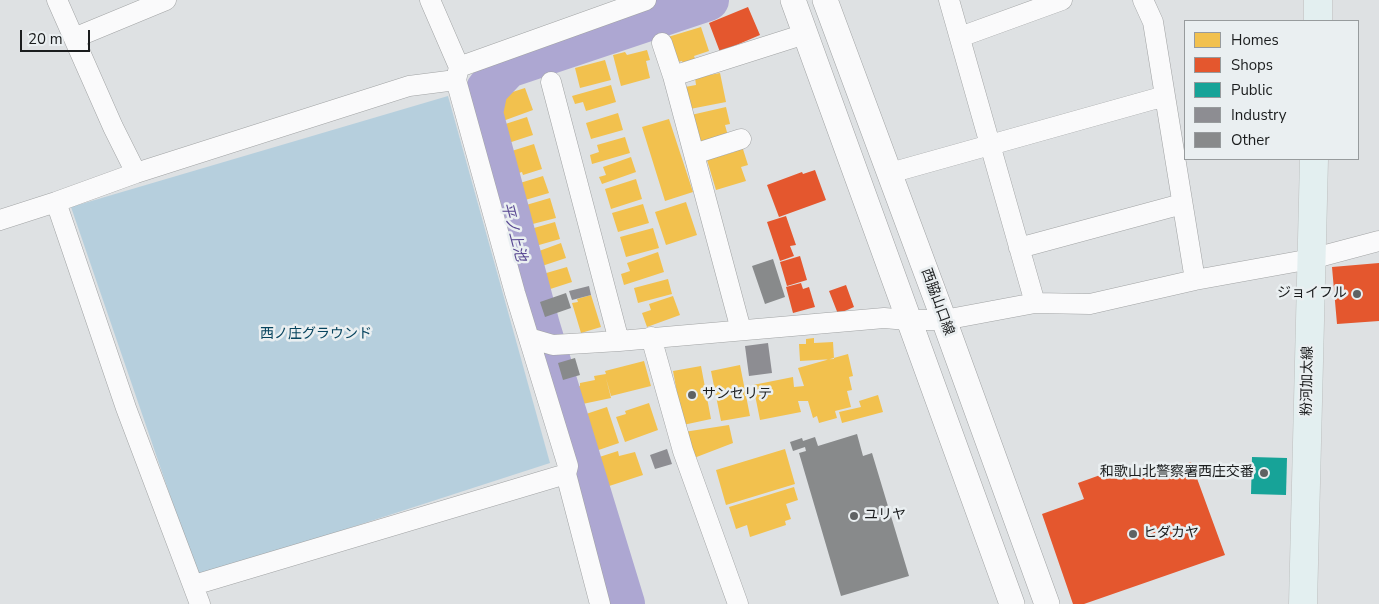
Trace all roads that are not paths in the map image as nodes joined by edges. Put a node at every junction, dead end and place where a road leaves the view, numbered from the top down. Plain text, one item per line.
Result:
1 (58, 0) edge
2 (166, 0) edge
3 (430, 0) edge
4 (646, 0) edge
5 (793, 0) edge
6 (825, 0) edge
7 (949, 0) edge
8 (1062, 0) edge
9 (1144, 0) edge
10 (1318, 0) edge
11 (1318, 20) edge
12 (805, 34) junction
13 (960, 37) junction
14 (74, 38) junction
15 (662, 43) dead end
16 (458, 74) junction
17 (673, 76) junction
18 (551, 82) dead end
19 (1165, 96) junction
20 (741, 139) dead end
21 (990, 145) junction
22 (694, 154) junction
23 (1314, 160) edge
24 (136, 173) junction
25 (890, 173) junction
26 (56, 202) junction
27 (1182, 204) junction
28 (0, 220) edge
29 (1379, 241) edge
30 (1019, 248) junction
31 (1311, 259) junction
32 (1195, 280) junction
33 (1035, 303) junction
34 (908, 320) junction
35 (944, 320) junction
36 (741, 330) junction
37 (651, 337) junction
38 (529, 338) junction
39 (619, 341) junction
40 (566, 474) junction
41 (194, 585) junction
42 (200, 604) edge
43 (600, 604) edge
44 (736, 604) edge
45 (1012, 604) edge
46 (1047, 604) edge
47 (1303, 604) edge

1 - 14 street
2 - 14 street
3 - 16 street
4 - 16 street
5 - 12 street
6 - 25 street, 西脇山口線
7 - 13 street
8 - 13 street
9 - 19 street
10 - 11 main road
12 - 17 street
12 - 34 street
13 - 21 street
14 - 24 street
15 - 17 street
16 - 24 street
16 - 38 street
17 - 22 street
18 - 39 street
19 - 21 street
19 - 27 street
20 - 22 street
21 - 25 street
21 - 30 street
22 - 36 street
23 - 31 main road, 粉河加太線
24 - 26 street
25 - 35 street, 西脇山口線
26 - 28 street
26 - 41 street
27 - 30 street
27 - 32 street
29 - 31 street
30 - 33 street
31 - 32 street
31 - 47 main road, 粉河加太線
32 - 33 street
33 - 35 street
34 - 35 street
34 - 36 street
34 - 45 street
35 - 46 street, 西脇山口線
36 - 37 street
37 - 39 street
37 - 44 street
38 - 39 street
38 - 40 street
40 - 41 street
40 - 43 street
41 - 42 street

